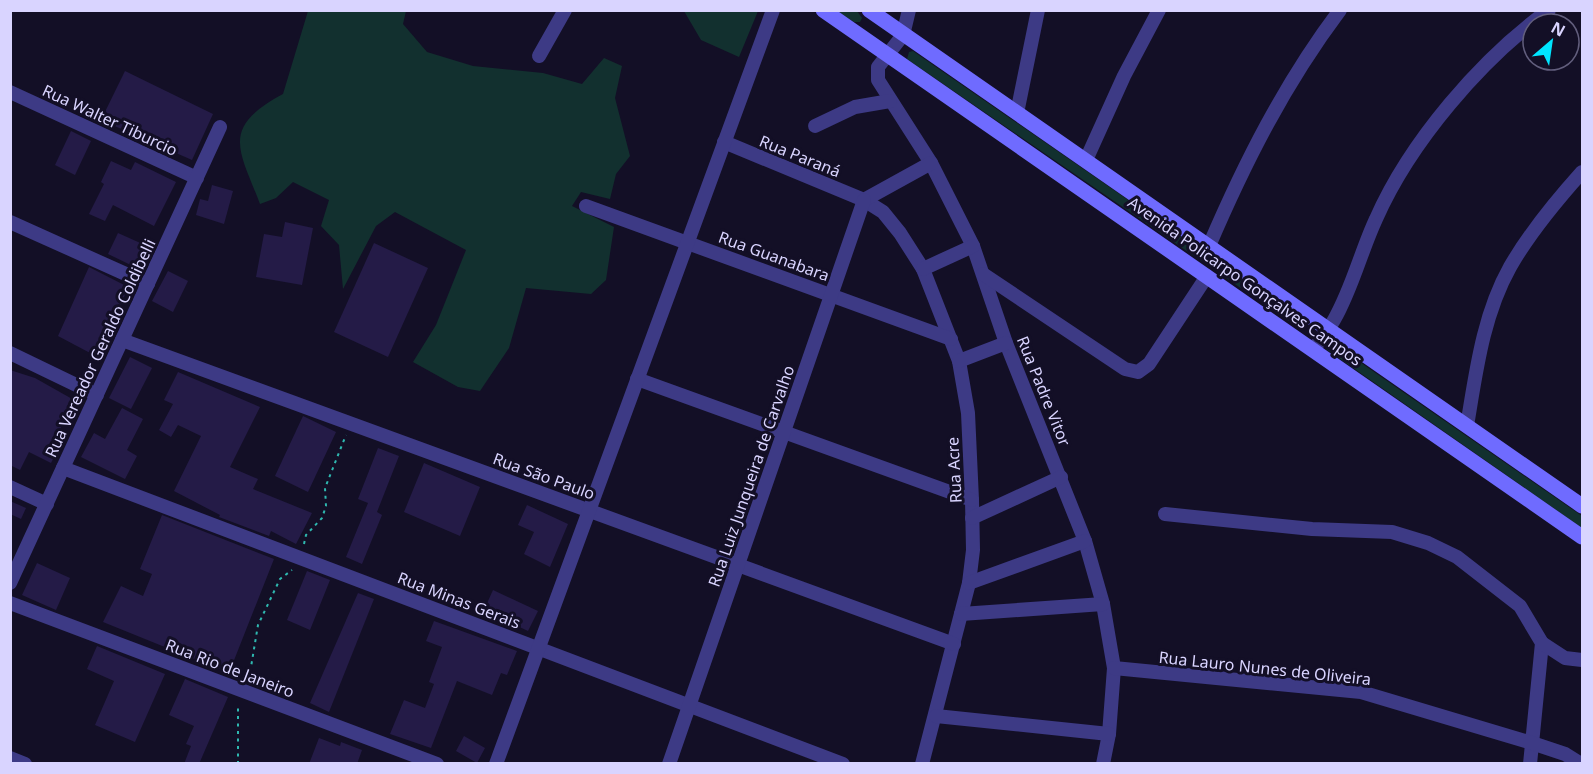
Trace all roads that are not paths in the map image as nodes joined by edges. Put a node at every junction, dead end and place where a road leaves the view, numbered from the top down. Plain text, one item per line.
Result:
1 (565, 10) edge
2 (773, 10) edge
3 (823, 10) edge
4 (868, 10) edge
5 (909, 10) edge
6 (1038, 10) edge
7 (1159, 10) edge
8 (1340, 10) edge
9 (1549, 10) edge
10 (903, 35) junction
11 (887, 55) junction
12 (539, 56) dead end
13 (10, 92) edge
14 (890, 100) junction
15 (1017, 113) junction
16 (814, 126) dead end
17 (220, 127) dead end
18 (724, 142) junction
19 (1086, 160) junction
20 (932, 163) junction
21 (1582, 172) edge
22 (197, 178) junction
23 (864, 200) junction
24 (586, 206) dead end
25 (10, 222) edge
26 (687, 242) junction
27 (973, 246) junction
28 (1209, 246) junction
29 (923, 269) junction
30 (983, 274) junction
31 (1207, 276) junction
32 (148, 284) junction
33 (831, 295) junction
34 (1328, 328) junction
35 (951, 339) junction
36 (122, 340) junction
37 (1006, 343) junction
38 (1313, 350) junction
39 (10, 353) edge
40 (959, 361) junction
41 (637, 379) junction
42 (97, 395) junction
43 (1467, 426) junction
44 (784, 432) junction
45 (63, 468) junction
46 (1060, 477) junction
47 (10, 487) edge
48 (972, 500) junction
49 (47, 504) junction
50 (1582, 506) edge
51 (589, 510) junction
52 (1165, 514) dead end
53 (972, 518) junction
54 (1582, 537) edge
55 (1085, 541) junction
56 (738, 565) junction
57 (10, 583) edge
58 (969, 583) junction
59 (10, 603) edge
60 (1103, 604) junction
61 (961, 614) junction
62 (1542, 643) junction
63 (954, 644) junction
64 (538, 648) junction
65 (1582, 660) edge
66 (1114, 668) junction
67 (689, 705) junction
68 (936, 716) junction
69 (1109, 734) junction
70 (1532, 742) junction
71 (10, 758) edge
72 (24, 764) edge
73 (437, 764) edge
74 (496, 764) edge
75 (669, 764) edge
76 (843, 764) edge
77 (922, 764) edge
78 (1103, 764) edge
79 (1530, 764) edge
80 (1581, 764) edge

1 - 12 street
2 - 18 street
3 - 11 street, Avenida Policarpo Gonçalves Campos
4 - 10 street, Avenida Policarpo Gonçalves Campos
5 - 10 street
6 - 15 street
7 - 19 street
8 - 28 street
9 - 34 street
10 - 11 street
10 - 15 street, Avenida Policarpo Gonçalves Campos
11 - 14 street, Rua Padre Vitor
11 - 31 street, Avenida Policarpo Gonçalves Campos
13 - 22 street, Rua Walter Tiburcio
14 - 16 street
14 - 20 street, Rua Padre Vitor
15 - 19 street, Avenida Policarpo Gonçalves Campos
17 - 22 street, Rua Vereador Geraldo Coldibelli
18 - 23 street, Rua Paraná
18 - 26 street
19 - 28 street, Avenida Policarpo Gonçalves Campos
20 - 23 street
20 - 27 street, Rua Padre Vitor
21 - 43 street
22 - 32 street, Rua Vereador Geraldo Coldibelli
23 - 29 street, Rua Acre
23 - 33 street, Rua Luiz Junqueira de Carvalho
24 - 26 street, Rua Guanabara
25 - 32 street
26 - 33 street, Rua Guanabara
26 - 41 street
27 - 29 street
27 - 30 street, Rua Padre Vitor
28 - 34 street, Avenida Policarpo Gonçalves Campos
29 - 35 street, Rua Acre
30 - 31 street
30 - 37 street, Rua Padre Vitor
31 - 38 street, Avenida Policarpo Gonçalves Campos
32 - 36 street, Rua Vereador Geraldo Coldibelli
33 - 35 street, Rua Guanabara
33 - 44 street, Rua Luiz Junqueira de Carvalho
34 - 38 street
34 - 43 street, Avenida Policarpo Gonçalves Campos
35 - 40 street, Rua Acre
36 - 42 street, Rua Vereador Geraldo Coldibelli
36 - 51 street, Rua São Paulo
37 - 40 street
37 - 46 street, Rua Padre Vitor
38 - 54 street, Avenida Policarpo Gonçalves Campos
39 - 42 street
40 - 48 street, Rua Acre
41 - 44 street
41 - 51 street
42 - 45 street, Rua Vereador Geraldo Coldibelli
43 - 50 street, Avenida Policarpo Gonçalves Campos
44 - 48 street
44 - 56 street, Rua Luiz Junqueira de Carvalho
45 - 49 street, Rua Vereador Geraldo Coldibelli
45 - 64 street, Rua Minas Gerais
46 - 53 street
46 - 55 street, Rua Padre Vitor
47 - 49 street
48 - 53 street, Rua Acre
49 - 57 street, Rua Vereador Geraldo Coldibelli
51 - 56 street, Rua São Paulo
51 - 64 street
52 - 62 street
53 - 58 street, Rua Acre
55 - 58 street
55 - 60 street, Rua Padre Vitor
56 - 63 street, Rua São Paulo
56 - 67 street, Rua Luiz Junqueira de Carvalho
58 - 61 street, Rua Acre
59 - 73 street, Rua Rio de Janeiro
60 - 61 street
60 - 66 street, Rua Padre Vitor
61 - 63 street, Rua Acre
62 - 65 street
62 - 70 street
63 - 68 street, Rua Acre
64 - 67 street, Rua Minas Gerais
64 - 74 street
66 - 69 street, Rua Padre Vitor
66 - 70 street, Rua Lauro Nunes de Oliveira
67 - 75 street, Rua Luiz Junqueira de Carvalho
67 - 76 street, Rua Minas Gerais
68 - 69 street
68 - 77 street, Rua Acre
69 - 78 street, Rua Padre Vitor
70 - 79 street
70 - 80 street, Rua Lauro Nunes de Oliveira
71 - 72 street

